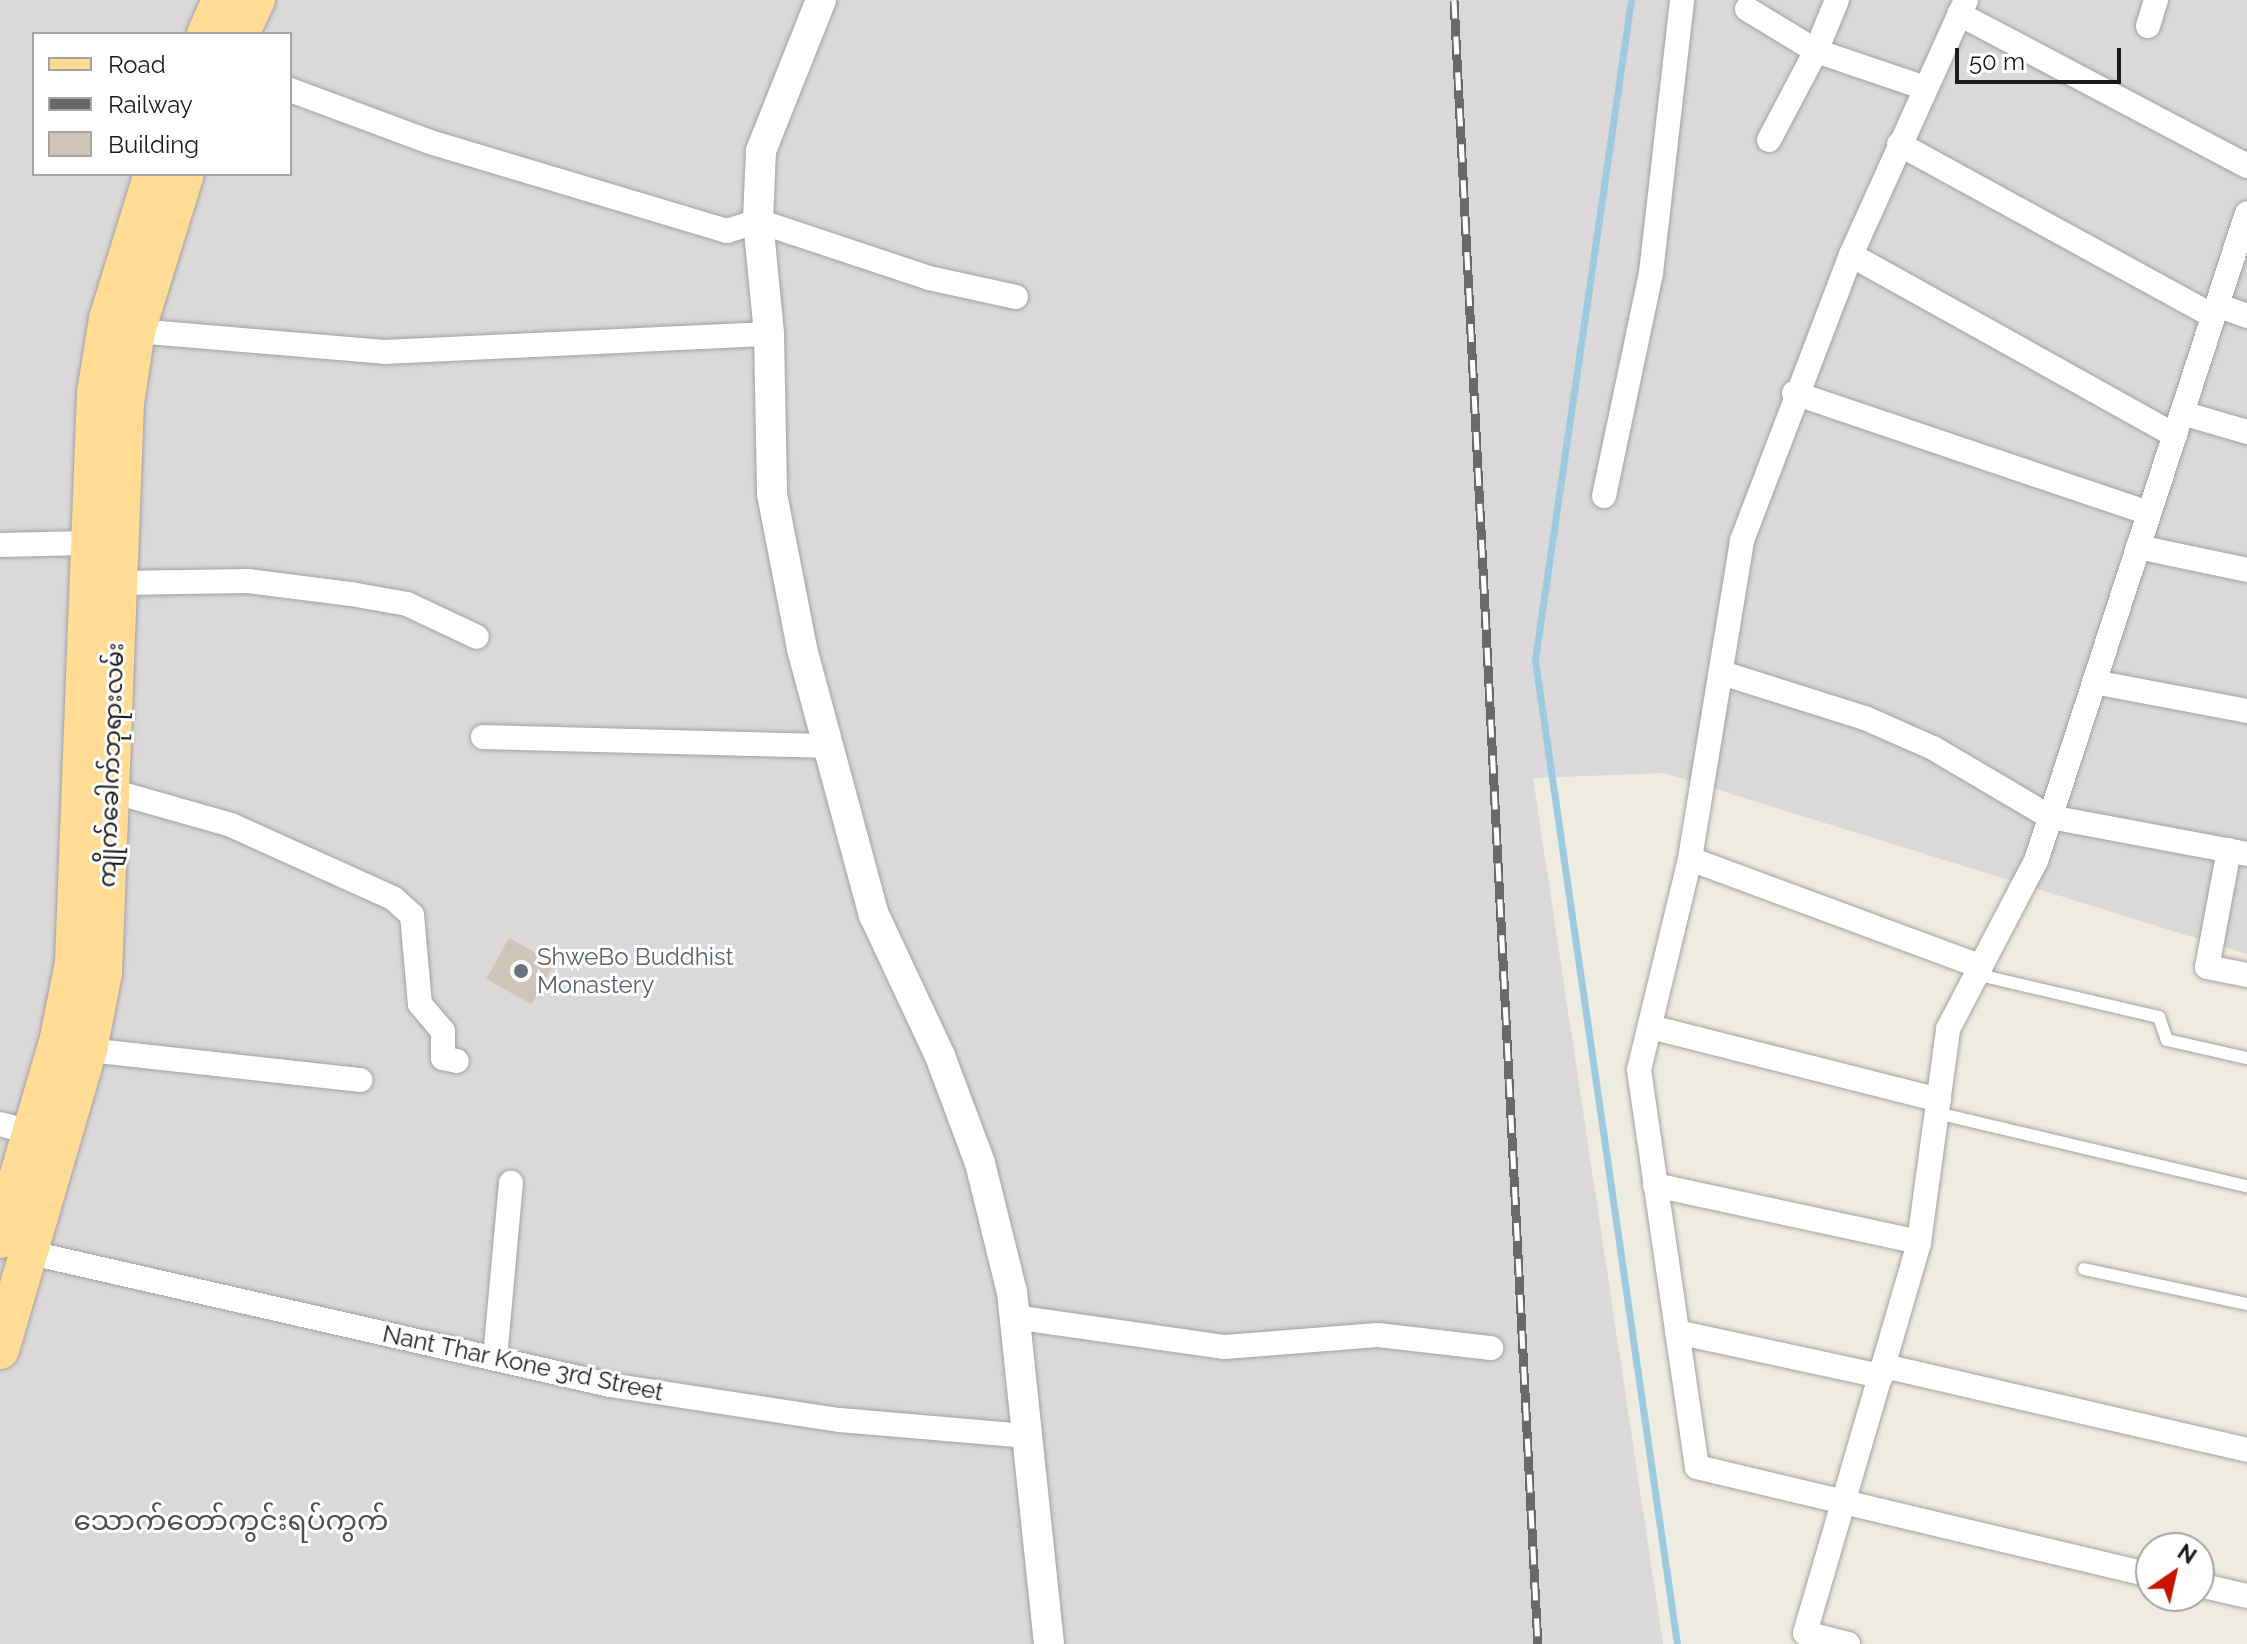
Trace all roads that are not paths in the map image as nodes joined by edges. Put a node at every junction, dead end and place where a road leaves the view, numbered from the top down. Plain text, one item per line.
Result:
1 (221, 0) edge
2 (256, 0) edge
3 (821, 0) edge
4 (1682, 0) edge
5 (1837, 0) edge
6 (2156, 0) edge
7 (1962, 7) edge
8 (1747, 9) dead end
9 (2148, 26) dead end
10 (207, 32) edge
11 (241, 32) edge
12 (1816, 51) junction
13 (1925, 88) junction
14 (292, 91) edge
15 (1769, 140) dead end
16 (1899, 144) junction
17 (2247, 166) edge
18 (152, 176) edge
19 (184, 176) edge
20 (2247, 213) edge
21 (758, 221) junction
22 (1851, 255) junction
23 (1016, 297) dead end
24 (2215, 311) junction
25 (2247, 316) edge
26 (136, 331) junction
27 (769, 334) junction
28 (1794, 393) junction
29 (2178, 424) junction
30 (2247, 432) edge
31 (1604, 496) dead end
32 (2149, 513) junction
33 (87, 543) junction
34 (0, 545) edge
35 (2138, 547) junction
36 (2247, 570) edge
37 (116, 583) junction
38 (477, 637) dead end
39 (1722, 673) junction
40 (2094, 682) junction
41 (2247, 711) edge
42 (483, 737) dead end
43 (829, 746) junction
44 (112, 791) junction
45 (2050, 817) junction
46 (2238, 852) edge
47 (1690, 859) junction
48 (1977, 970) junction
49 (2247, 975) edge
50 (1651, 1027) junction
51 (88, 1050) junction
52 (2247, 1058) edge
53 (457, 1061) dead end
54 (360, 1080) dead end
55 (1938, 1106) junction
56 (14, 1128) edge
57 (511, 1183) dead end
58 (1655, 1185) junction
59 (2247, 1186) edge
60 (1919, 1242) junction
61 (9, 1245) edge
62 (2084, 1269) dead end
63 (2247, 1304) edge
64 (1014, 1317) junction
65 (1677, 1332) junction
66 (1491, 1348) dead end
67 (0, 1350) edge
68 (495, 1358) junction
69 (1883, 1371) junction
70 (1025, 1436) junction
71 (2247, 1450) edge
72 (1845, 1505) junction
73 (2135, 1571) edge
74 (2215, 1589) edge
75 (2247, 1596) edge
76 (1049, 1644) edge
77 (1848, 1644) edge

1 - 10 main road
2 - 11 main road
3 - 21 street
4 - 31 street
5 - 12 street
6 - 9 street
7 - 13 street
7 - 17 street
8 - 12 street
12 - 13 street
12 - 15 street
13 - 16 street
14 - 21 street
16 - 22 street
16 - 24 street
18 - 33 main road, ကျိုက်ခေါက်ဘုရားလမ်း
19 - 26 main road, ကျိုက်ခေါက်ဘုရားလမ်း
20 - 24 street
21 - 23 street
21 - 27 street
22 - 28 street
22 - 29 street
24 - 25 street
24 - 29 street
26 - 27 street
26 - 37 main road, ကျိုက်ခေါက်ဘုရားလမ်း
27 - 43 street
28 - 32 street
28 - 39 street
29 - 30 street
29 - 32 street
32 - 35 street
33 - 34 street
33 - 56 main road, ကျိုက်ခေါက်ဘုရားလမ်း
35 - 36 street
35 - 40 street
37 - 38 street
37 - 44 main road, ကျိုက်ခေါက်ဘုရားလမ်း
39 - 45 street
39 - 47 street
40 - 41 street
40 - 45 street
42 - 43 street
43 - 64 street
44 - 51 main road, ကျိုက်ခေါက်ဘုရားလမ်း
44 - 53 street
45 - 46 street
45 - 48 street
46 - 49 street
47 - 48 street
47 - 50 street
48 - 52 lane
48 - 55 street
50 - 55 street
50 - 58 street
51 - 54 street
51 - 61 main road, ကျိုက်ခေါက်ဘုရားလမ်း
55 - 59 lane
55 - 60 street
56 - 61 main road, ကျိုက်ခေါက်ဘုရားလမ်း
57 - 68 street
58 - 60 street
58 - 65 street
60 - 69 street
61 - 67 main road, ကျိုက်ခေါက်ဘုရားလမ်း
61 - 68 street, Nant Thar Kone 3rd Street
62 - 63 lane
64 - 66 street
64 - 70 street
65 - 69 street
65 - 72 street
68 - 70 street, Nant Thar Kone 3rd Street
69 - 71 street
69 - 72 street
70 - 76 street
72 - 73 street
72 - 77 street
74 - 75 street

